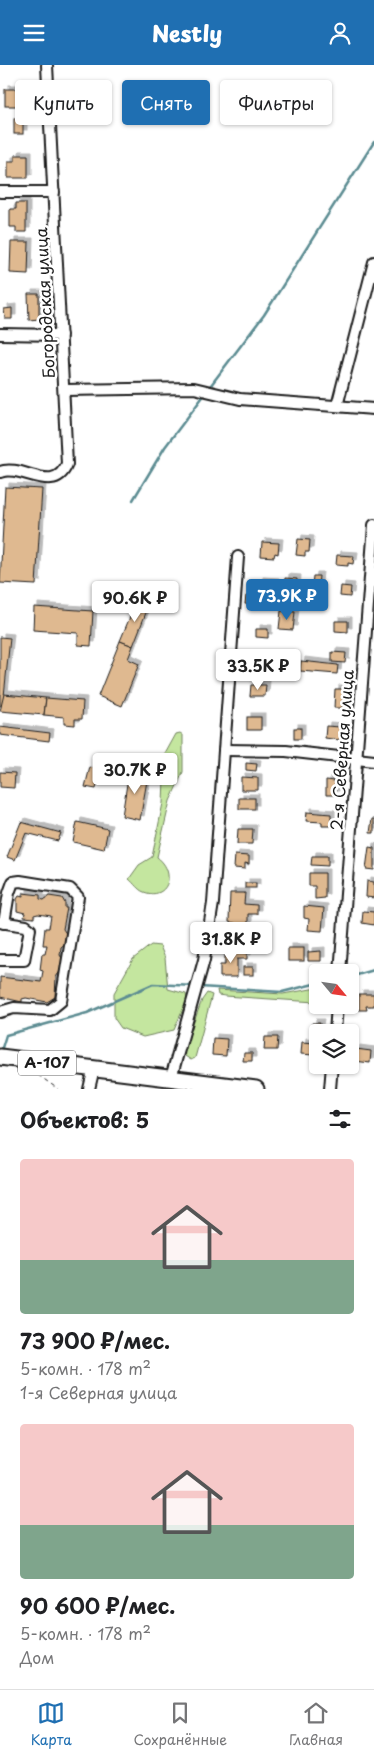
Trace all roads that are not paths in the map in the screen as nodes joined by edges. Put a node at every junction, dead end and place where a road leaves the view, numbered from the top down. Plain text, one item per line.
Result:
1 (47, 65) edge
2 (0, 192) edge
3 (54, 192) junction
4 (374, 262) edge
5 (0, 335) edge
6 (61, 335) junction
7 (64, 390) junction
8 (337, 406) junction
9 (374, 409) edge
10 (0, 472) edge
11 (374, 527) edge
12 (238, 557) dead end
13 (224, 750) junction
14 (357, 758) junction
15 (374, 761) edge
16 (2, 923) edge
17 (0, 960) edge
18 (341, 964) edge
19 (0, 1012) edge
20 (0, 1057) edge
21 (94, 1069) junction
22 (331, 1074) edge
23 (171, 1079) junction
24 (89, 1089) edge
25 (256, 1089) edge
26 (330, 1089) edge

1 - 3 street, Богородская улица
2 - 3 street
3 - 6 street, Богородская улица
4 - 8 street
5 - 6 street
6 - 7 street, Богородская улица
7 - 8 street
7 - 10 street, Богородская улица
8 - 9 street
11 - 14 street, 2-я Северная улица
12 - 13 street
13 - 14 street
13 - 23 street
14 - 15 street
14 - 18 street, 2-я Северная улица
16 - 17 street
16 - 19 street
20 - 21 highway, А-107
21 - 23 highway, А-107
21 - 24 street
22 - 26 street
23 - 25 highway, А-107

